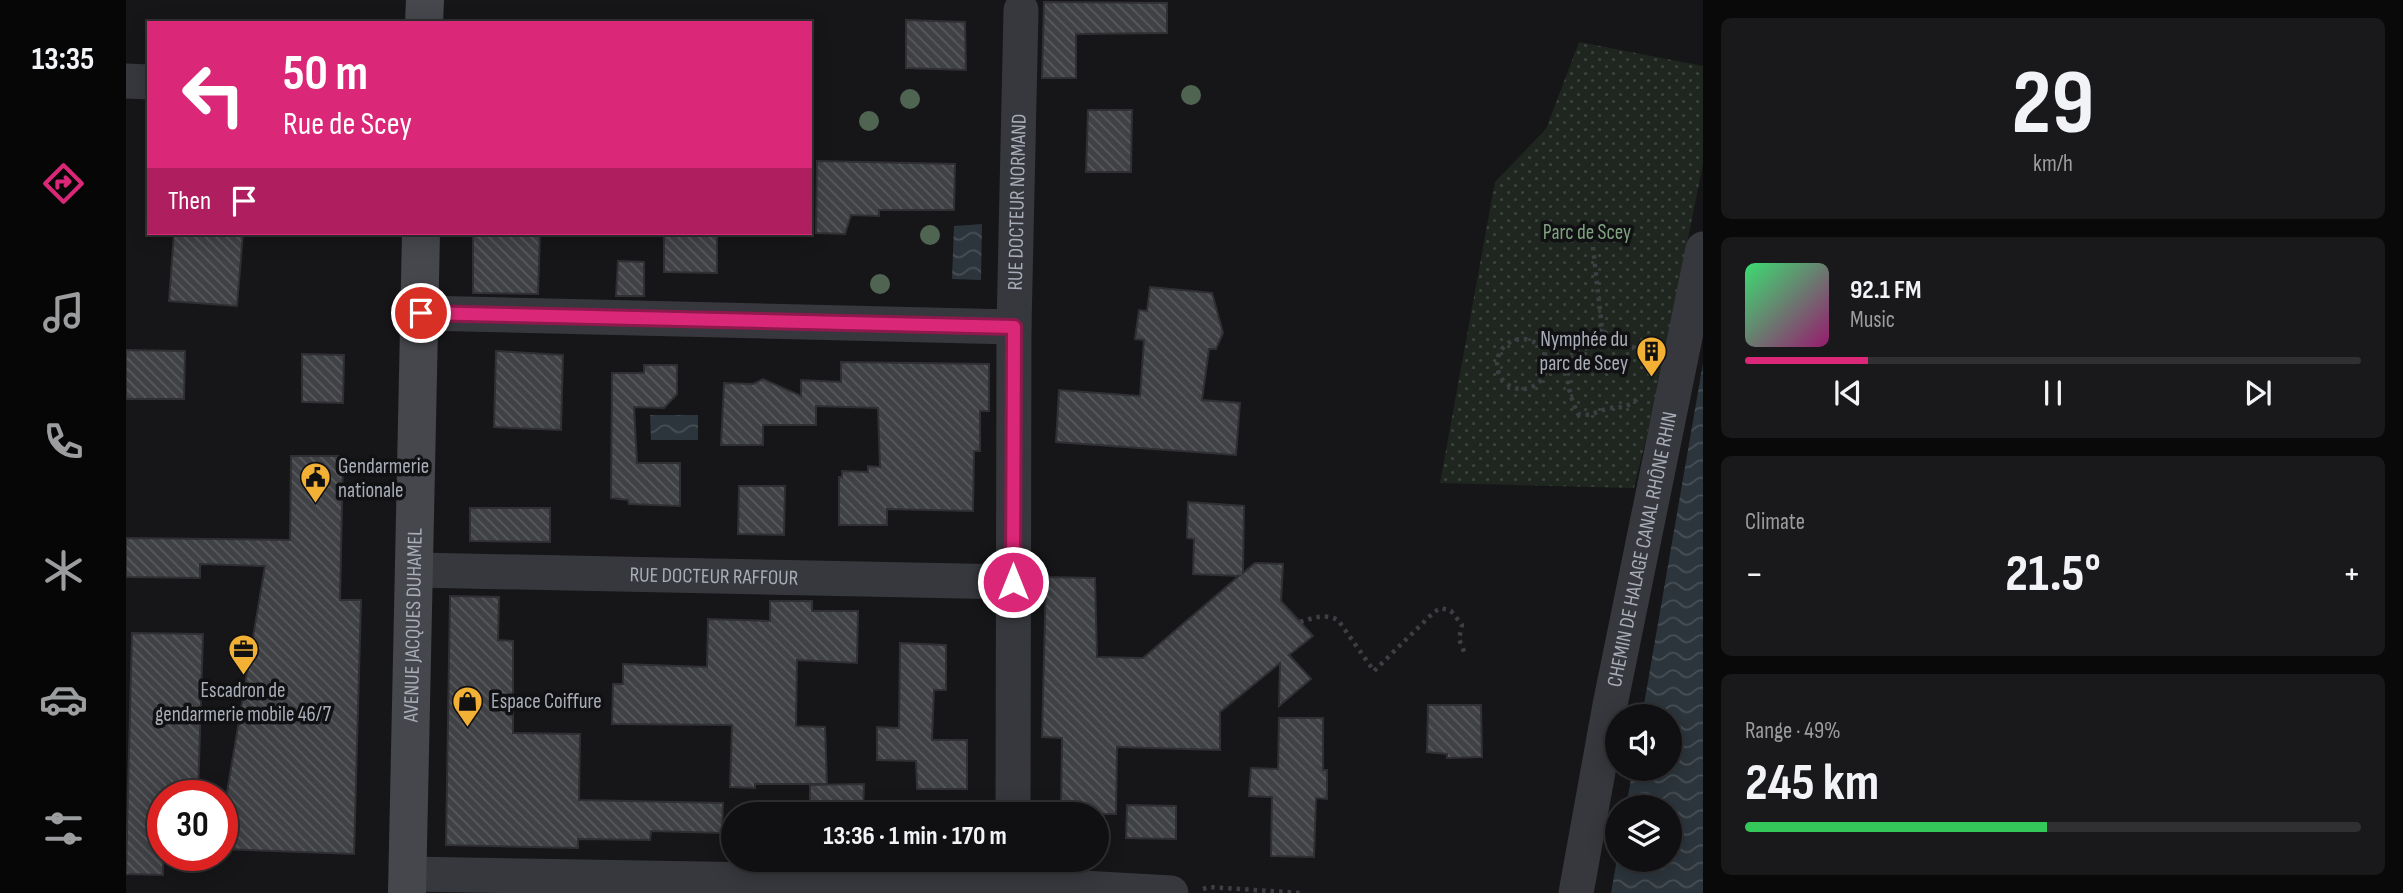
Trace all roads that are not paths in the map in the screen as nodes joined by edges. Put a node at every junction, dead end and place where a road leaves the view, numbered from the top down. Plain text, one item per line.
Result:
1 (425, 0) edge
2 (1021, 10) dead end
3 (424, 21) edge
4 (126, 81) edge
5 (147, 82) edge
6 (421, 235) edge
7 (1703, 248) edge
8 (421, 313) junction
9 (1014, 327) junction
10 (416, 570) junction
11 (1013, 582) junction
12 (1013, 802) edge
13 (1013, 872) edge
14 (408, 884) edge
15 (1171, 893) edge
16 (1576, 893) edge

1 - 3 main road
2 - 9 street, RUE DOCTEUR NORMAND
4 - 5 street
6 - 8 main road, AVENUE JACQUES DUHAMEL
7 - 16 street, CHEMIN DE HALAGE CANAL RHÔNE RHIN
8 - 9 street
8 - 10 main road, AVENUE JACQUES DUHAMEL
9 - 11 street, RUE DOCTEUR NORMAND
10 - 11 street, RUE DOCTEUR RAFFOUR
10 - 14 main road, AVENUE JACQUES DUHAMEL
11 - 12 street, RUE DOCTEUR NORMAND
13 - 14 street
13 - 15 street

